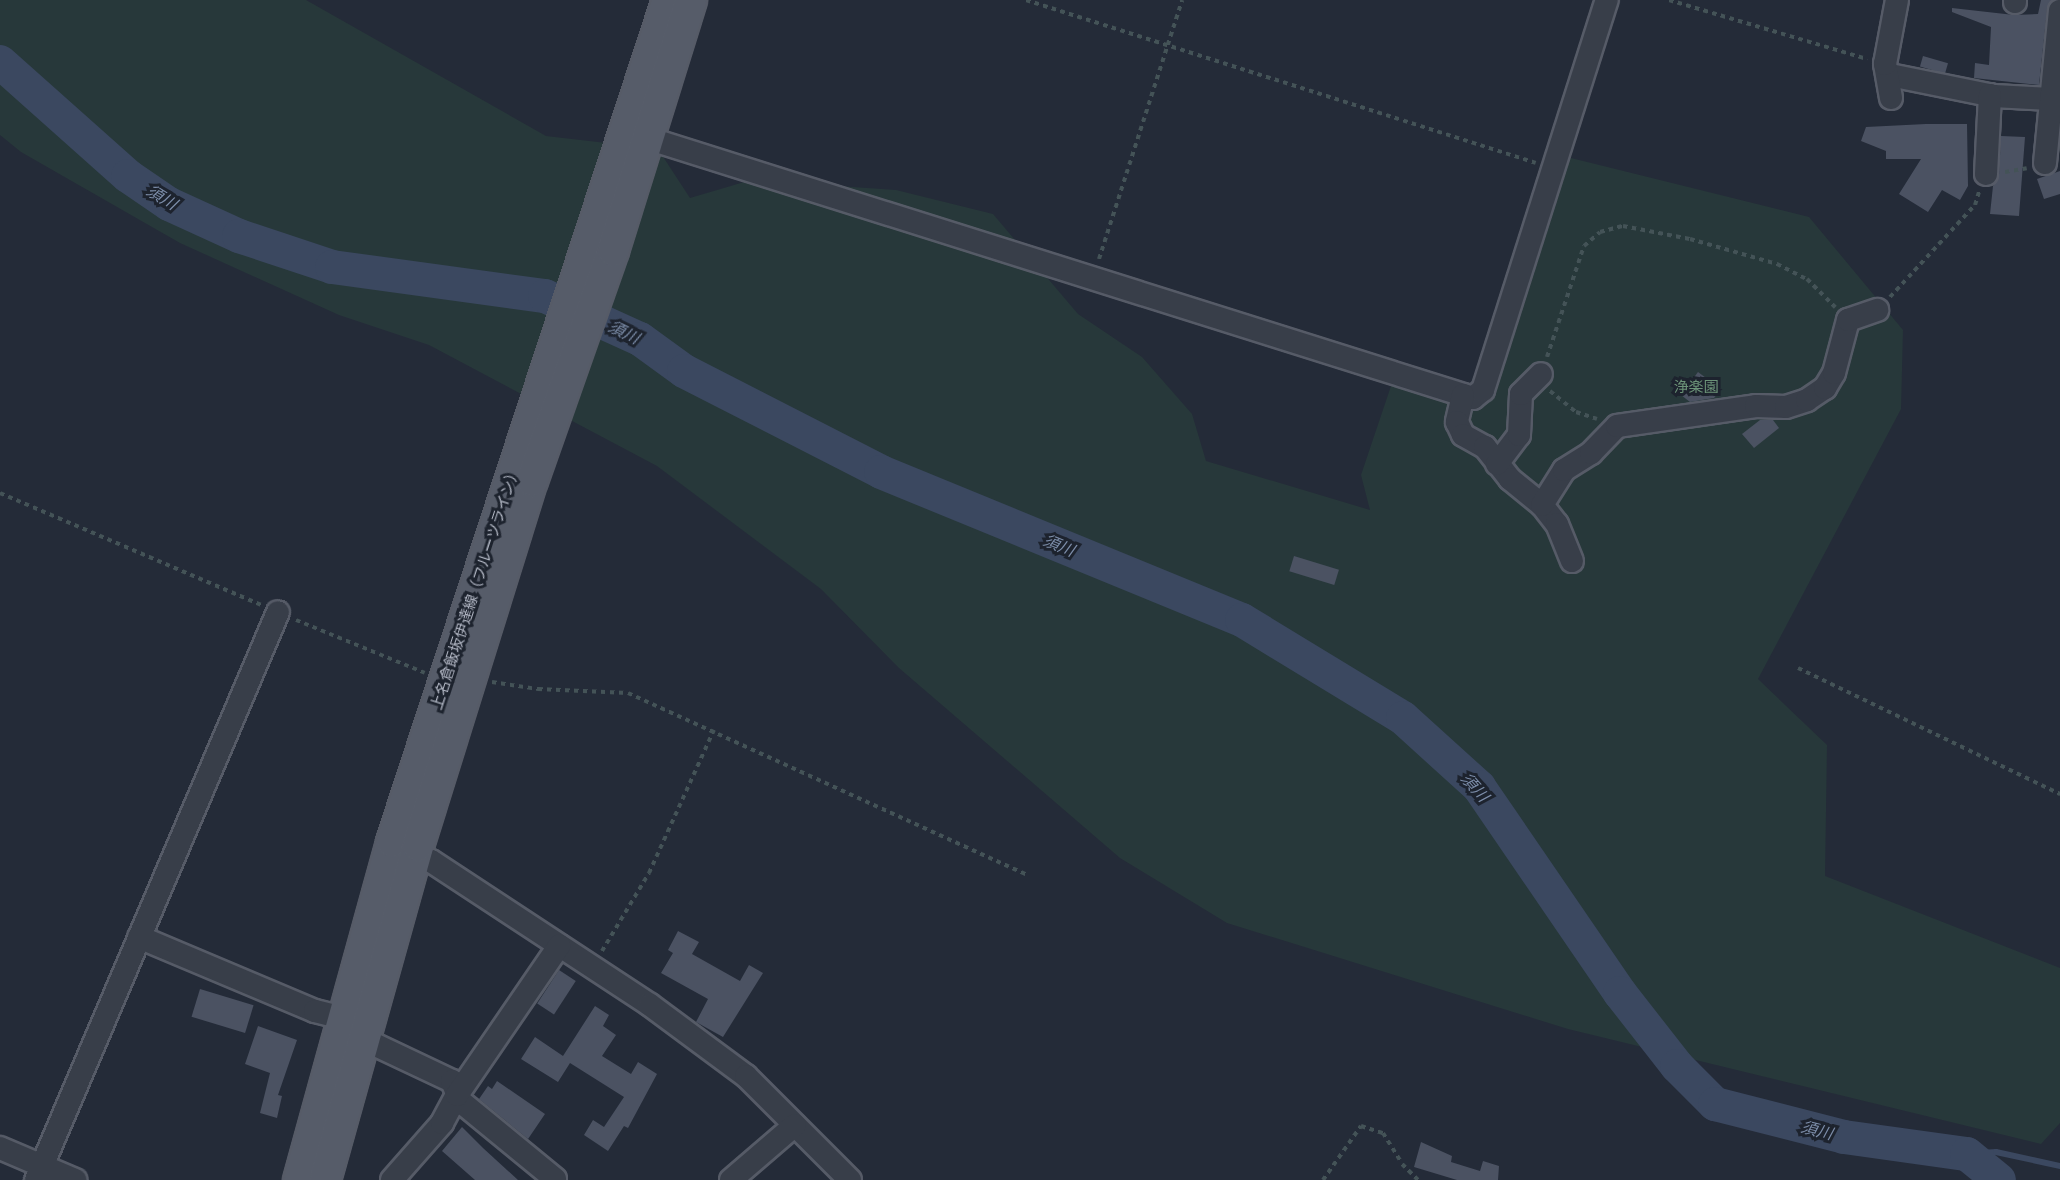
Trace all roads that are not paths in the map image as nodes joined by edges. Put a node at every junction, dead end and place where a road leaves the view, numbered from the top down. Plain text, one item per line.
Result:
1 (668, 0) edge
2 (691, 0) edge
3 (1607, 0) edge
4 (1897, 0) edge
5 (2060, 11) edge
6 (1887, 69) junction
7 (1990, 95) junction
8 (1891, 98) dead end
9 (2050, 99) junction
10 (647, 138) junction
11 (2045, 163) road end
12 (1986, 174) road end
13 (600, 247) junction
14 (1877, 310) road end
15 (1541, 374) road end
16 (1463, 395) junction
17 (1497, 464) junction
18 (1542, 505) junction
19 (1572, 561) dead end
20 (278, 612) road end
21 (404, 848) junction
22 (139, 937) junction
23 (560, 946) junction
24 (353, 1028) junction
25 (457, 1095) junction
26 (795, 1125) junction
27 (0, 1148) edge
28 (39, 1173) edge
29 (555, 1179) edge
30 (75, 1180) edge
31 (299, 1180) edge
32 (325, 1180) edge
33 (392, 1180) edge
34 (731, 1180) edge
35 (850, 1180) edge

1 - 13 main road, 上名倉飯坂伊達線（フルーツライン）
2 - 10 main road, 上名倉飯坂伊達線（フルーツライン）
3 - 16 street
4 - 6 street
5 - 9 street
6 - 7 street
6 - 8 street
7 - 9 street
7 - 12 street
9 - 11 street
10 - 13 main road, 上名倉飯坂伊達線（フルーツライン）
10 - 16 street
13 - 21 main road, 上名倉飯坂伊達線（フルーツライン）
14 - 18 street
15 - 17 street
16 - 17 street
17 - 18 street
18 - 19 street
20 - 22 street
21 - 23 street
21 - 24 main road, 上名倉飯坂伊達線（フルーツライン）
22 - 24 street
22 - 28 street
23 - 25 street
23 - 26 street
24 - 25 street
24 - 31 main road, 上名倉飯坂伊達線（フルーツライン）
24 - 32 main road, 上名倉飯坂伊達線（フルーツライン）
25 - 29 street
25 - 33 street
26 - 34 street
26 - 35 street
27 - 28 street
28 - 30 street

